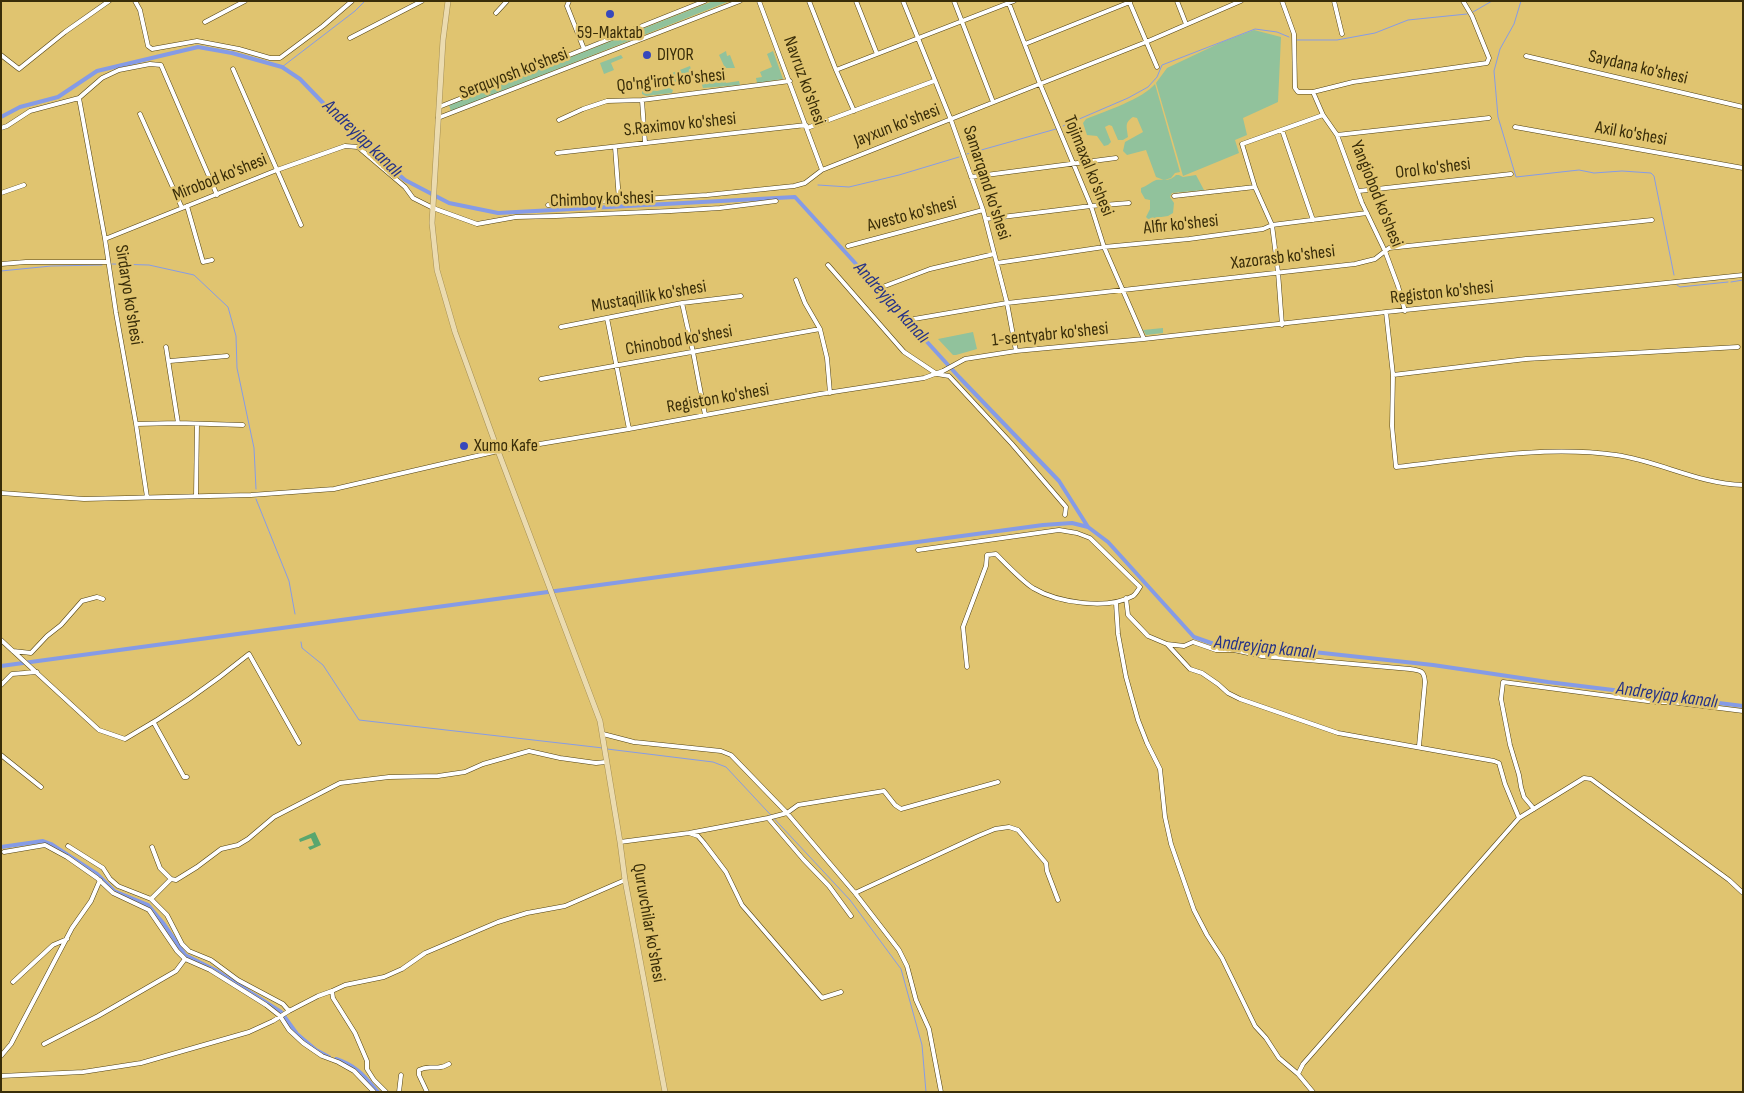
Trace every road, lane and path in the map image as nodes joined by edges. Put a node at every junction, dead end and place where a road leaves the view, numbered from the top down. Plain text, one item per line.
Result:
1 (109, 1) edge
2 (136, 1) edge
3 (245, 1) edge
4 (352, 1) edge
5 (422, 1) edge
6 (448, 1) edge
7 (507, 1) edge
8 (569, 1) edge
9 (705, 1) edge
10 (740, 1) edge
11 (759, 1) edge
12 (809, 1) edge
13 (856, 1) edge
14 (903, 1) edge
15 (954, 1) edge
16 (1241, 1) edge
17 (1282, 1) edge
18 (1334, 1) edge
19 (1463, 1) edge
20 (1010, 2) edge
21 (1130, 2) edge
22 (1179, 2) edge
23 (496, 12) dead end
24 (962, 21) junction
25 (205, 22) dead end
26 (1186, 24) junction
27 (1342, 34) dead end
28 (350, 38) dead end
29 (918, 38) junction
30 (1146, 42) junction
31 (1025, 44) junction
32 (584, 49) junction
33 (877, 54) junction
34 (1, 55) edge
35 (1526, 56) dead end
36 (1157, 67) dead end
37 (234, 68) dead end
38 (836, 70) junction
39 (934, 80) junction
40 (790, 81) junction
41 (1040, 84) junction
42 (1313, 92) junction
43 (79, 98) junction
44 (642, 100) junction
45 (993, 102) junction
46 (439, 106) junction
47 (1743, 107) edge
48 (854, 111) junction
49 (140, 114) dead end
50 (1323, 115) junction
51 (438, 118) junction
52 (1489, 118) dead end
53 (559, 120) dead end
54 (951, 120) junction
55 (806, 126) junction
56 (1514, 127) dead end
57 (1, 128) edge
58 (1282, 130) junction
59 (1337, 135) junction
60 (645, 143) junction
61 (345, 146) joint
62 (615, 146) junction
63 (557, 153) dead end
64 (1116, 158) dead end
65 (1074, 163) junction
66 (1743, 168) edge
67 (277, 170) junction
68 (822, 170) junction
69 (1511, 174) dead end
70 (971, 177) junction
71 (24, 185) dead end
72 (1255, 187) junction
73 (1359, 192) junction
74 (1, 193) edge
75 (217, 194) junction
76 (1174, 196) dead end
77 (619, 200) junction
78 (776, 201) dead end
79 (1129, 203) dead end
80 (548, 205) dead end
81 (1091, 206) junction
82 (184, 207) junction
83 (433, 208) junction
84 (983, 210) junction
85 (1367, 213) junction
86 (986, 220) junction
87 (1313, 220) junction
88 (1652, 220) dead end
89 (301, 225) dead end
90 (1272, 225) junction
91 (105, 239) junction
92 (848, 246) dead end
93 (1104, 247) junction
94 (1384, 251) junction
95 (994, 254) junction
96 (212, 260) dead end
97 (108, 262) junction
98 (997, 263) junction
99 (1, 264) edge
100 (828, 265) dead end
101 (1278, 272) junction
102 (1743, 275) edge
103 (796, 280) dead end
104 (885, 286) dead end
105 (1124, 291) junction
106 (741, 296) dead end
107 (682, 303) junction
108 (1007, 303) junction
109 (1405, 310) junction
110 (1386, 312) junction
111 (607, 318) junction
112 (914, 319) dead end
113 (1282, 325) junction
114 (561, 327) dead end
115 (820, 329) junction
116 (1144, 340) junction
117 (166, 347) dead end
118 (1738, 347) dead end
119 (1016, 351) junction
120 (693, 352) junction
121 (227, 356) dead end
122 (170, 361) junction
123 (959, 361) joint
124 (616, 366) junction
125 (937, 374) junction
126 (1393, 375) junction
127 (541, 379) dead end
128 (830, 393) junction
129 (705, 414) junction
130 (178, 423) junction
131 (136, 424) junction
132 (197, 424) junction
133 (243, 424) dead end
134 (629, 429) junction
135 (498, 451) junction
136 (1743, 485) edge
137 (1, 494) edge
138 (196, 496) junction
139 (146, 497) junction
140 (1065, 515) dead end
141 (918, 550) dead end
142 (1126, 598) junction
143 (103, 599) dead end
144 (1116, 602) junction
145 (1, 640) edge
146 (1167, 644) junction
147 (13, 651) junction
148 (967, 667) dead end
149 (36, 671) junction
150 (1, 685) edge
151 (1743, 711) edge
152 (154, 723) junction
153 (602, 734) junction
154 (299, 743) dead end
155 (1419, 746) junction
156 (1, 755) edge
157 (606, 760) junction
158 (187, 776) dead end
159 (998, 782) dead end
160 (41, 787) dead end
161 (1534, 809) junction
162 (787, 813) junction
163 (768, 818) junction
164 (1519, 818) junction
165 (690, 833) junction
166 (620, 842) junction
167 (68, 846) dead end
168 (152, 847) dead end
169 (4, 852) dead end
170 (171, 879) junction
171 (100, 880) junction
172 (625, 880) junction
173 (855, 893) junction
174 (1743, 893) edge
175 (151, 899) junction
176 (1058, 900) dead end
177 (852, 916) dead end
178 (67, 938) junction
179 (185, 959) junction
180 (13, 982) dead end
181 (332, 991) junction
182 (841, 992) dead end
183 (288, 1011) junction
184 (280, 1016) junction
185 (44, 1044) dead end
186 (1, 1056) edge
187 (449, 1064) dead end
188 (1298, 1074) junction
189 (1, 1076) edge
190 (400, 1076) dead end
191 (374, 1092) edge
192 (386, 1092) edge
193 (399, 1092) edge
194 (427, 1092) edge
195 (665, 1092) edge
196 (941, 1092) edge
197 (1313, 1092) edge

1 - 34 street
2 - 4 street
3 - 25 street
5 - 28 street
6 - 46 main road, Quruvchilar ko'shesi
7 - 23 street
8 - 32 street
9 - 32 street, Serquyosh ko'shesi
10 - 51 street, Serquyosh ko'shesi
11 - 40 street, Navruz ko'shesi
12 - 38 street
13 - 33 street
14 - 29 street, Samarqand ko'shesi
15 - 24 street
16 - 26 street, Jayxun ko'shesi
17 - 42 street
18 - 27 street
19 - 42 street
20 - 24 street
20 - 31 street, Tojimaxal ko'shesi
21 - 30 street
21 - 31 street
22 - 26 street
24 - 29 street
24 - 45 street
26 - 30 street, Jayxun ko'shesi
29 - 33 street
29 - 39 street, Samarqand ko'shesi
30 - 36 street
30 - 41 street, Jayxun ko'shesi
31 - 41 street, Tojimaxal ko'shesi
32 - 46 street, Serquyosh ko'shesi
33 - 38 street
35 - 47 street, Saydana ko'shesi
37 - 67 street
38 - 48 street
39 - 48 street, S.Raximov ko'shesi
39 - 54 street, Samarqand ko'shesi
40 - 44 street, Qo'ng'irot ko'shesi
40 - 55 street, Navruz ko'shesi
41 - 45 street, Jayxun ko'shesi
41 - 65 street, Tojimaxal ko'shesi
42 - 50 street, Yangiobod ko'shesi
43 - 57 street
43 - 75 street
43 - 91 street, Sirdaryo ko'shesi
44 - 53 street, Qo'ng'irot ko'shesi
44 - 60 street
45 - 54 street, Jayxun ko'shesi
46 - 51 main road, Quruvchilar ko'shesi
48 - 55 street, S.Raximov ko'shesi
49 - 82 street
50 - 58 street
50 - 59 street, Yangiobod ko'shesi
51 - 83 main road, Quruvchilar ko'shesi
52 - 59 street
54 - 68 street, Jayxun ko'shesi
54 - 70 street, Samarqand ko'shesi
55 - 60 street, S.Raximov ko'shesi
55 - 68 street, Navruz ko'shesi
56 - 66 street, Axil ko'shesi
58 - 72 street
58 - 87 street
59 - 73 street, Yangiobod ko'shesi
60 - 62 street, S.Raximov ko'shesi
61 - 67 street, Mirobod ko'shesi
61 - 83 street, Chimboy ko'shesi
62 - 63 street, S.Raximov ko'shesi
62 - 77 street
64 - 65 street
65 - 70 street
65 - 81 street, Tojimaxal ko'shesi
67 - 75 street, Mirobod ko'shesi
67 - 89 street
68 - 77 street, Jayxun ko'shesi
69 - 73 street, Orol ko'shesi
70 - 84 street, Samarqand ko'shesi
71 - 74 street
72 - 76 street
72 - 90 street
73 - 85 street, Yangiobod ko'shesi
75 - 82 street, Mirobod ko'shesi
77 - 80 street, Jayxun ko'shesi
78 - 83 street, Chimboy ko'shesi
79 - 81 street
81 - 86 street
81 - 93 street, Tojimaxal ko'shesi
82 - 91 street, Mirobod ko'shesi
82 - 96 street
83 - 135 main road, Quruvchilar ko'shesi
84 - 86 street, Samarqand ko'shesi
84 - 92 street, Avesto ko'shesi
85 - 87 street, Alfir ko'shesi
85 - 94 street, Yangiobod ko'shesi
86 - 95 street, Samarqand ko'shesi
87 - 90 street, Alfir ko'shesi
88 - 94 street, Xazorasb ko'shesi
90 - 93 street, Alfir ko'shesi
90 - 101 street
91 - 97 street, Sirdaryo ko'shesi
93 - 98 street, Alfir ko'shesi
93 - 105 street, Tojimaxal ko'shesi
94 - 101 street, Xazorasb ko'shesi
94 - 109 street, Yangiobod ko'shesi
95 - 98 street, Samarqand ko'shesi
95 - 104 street
97 - 99 street
97 - 131 street, Sirdaryo ko'shesi
98 - 108 street, Samarqand ko'shesi
100 - 125 street
101 - 105 street, Xazorasb ko'shesi
101 - 113 street
102 - 109 street, Registon ko'shesi
103 - 115 street
105 - 108 street, Xazorasb ko'shesi
105 - 116 street, Tojimaxal ko'shesi
106 - 107 street, Mustaqillik ko'shesi
107 - 111 street, Mustaqillik ko'shesi
107 - 120 street
108 - 112 street, Xazorasb ko'shesi
108 - 119 street, Samarqand ko'shesi
109 - 110 street, Registon ko'shesi
110 - 113 street, Registon ko'shesi
110 - 126 street
111 - 114 street, Mustaqillik ko'shesi
111 - 124 street
113 - 116 street, Registon ko'shesi
115 - 120 street, Chinobod ko'shesi
115 - 128 street
116 - 119 street, 1-sentyabr ko'shesi
117 - 122 street
118 - 126 street
119 - 123 street, 1-sentyabr ko'shesi
120 - 124 street, Chinobod ko'shesi
120 - 129 street
121 - 122 street
122 - 130 street
123 - 125 street, Registon ko'shesi
124 - 127 street, Chinobod ko'shesi
124 - 134 street
125 - 128 street, Registon ko'shesi
125 - 140 street
126 - 136 street
128 - 129 street, Registon ko'shesi
129 - 134 street, Registon ko'shesi
130 - 131 street
130 - 132 street
131 - 139 street, Sirdaryo ko'shesi
132 - 133 street
132 - 138 street
134 - 135 street, Registon ko'shesi
135 - 138 street, Registon ko'shesi
135 - 153 main road, Quruvchilar ko'shesi
137 - 139 street, Registon ko'shesi
138 - 139 street, Registon ko'shesi
141 - 142 street
142 - 144 street
142 - 146 street
143 - 147 street
144 - 148 street
144 - 188 street
145 - 147 street
146 - 155 street
146 - 155 street
147 - 149 street
149 - 150 street
149 - 152 street
151 - 161 street
152 - 154 street
152 - 158 street
153 - 157 main road, Quruvchilar ko'shesi
153 - 162 street
155 - 164 street
156 - 160 street
157 - 166 main road, Quruvchilar ko'shesi
157 - 170 street
159 - 162 street
161 - 164 street
161 - 174 street
162 - 163 street
162 - 173 street
163 - 165 street
163 - 177 street
164 - 188 street
165 - 166 street
165 - 182 street
166 - 172 main road, Quruvchilar ko'shesi
167 - 175 street
168 - 170 street
169 - 171 street
170 - 175 street
171 - 178 street
171 - 179 street
172 - 181 street
172 - 195 main road, Quruvchilar ko'shesi
173 - 176 street
173 - 196 street
175 - 183 street
178 - 180 street
178 - 186 street
179 - 184 street
179 - 185 street
181 - 183 street
181 - 192 street
183 - 184 street
184 - 189 street
184 - 191 street
187 - 194 street
188 - 197 street
190 - 193 street

